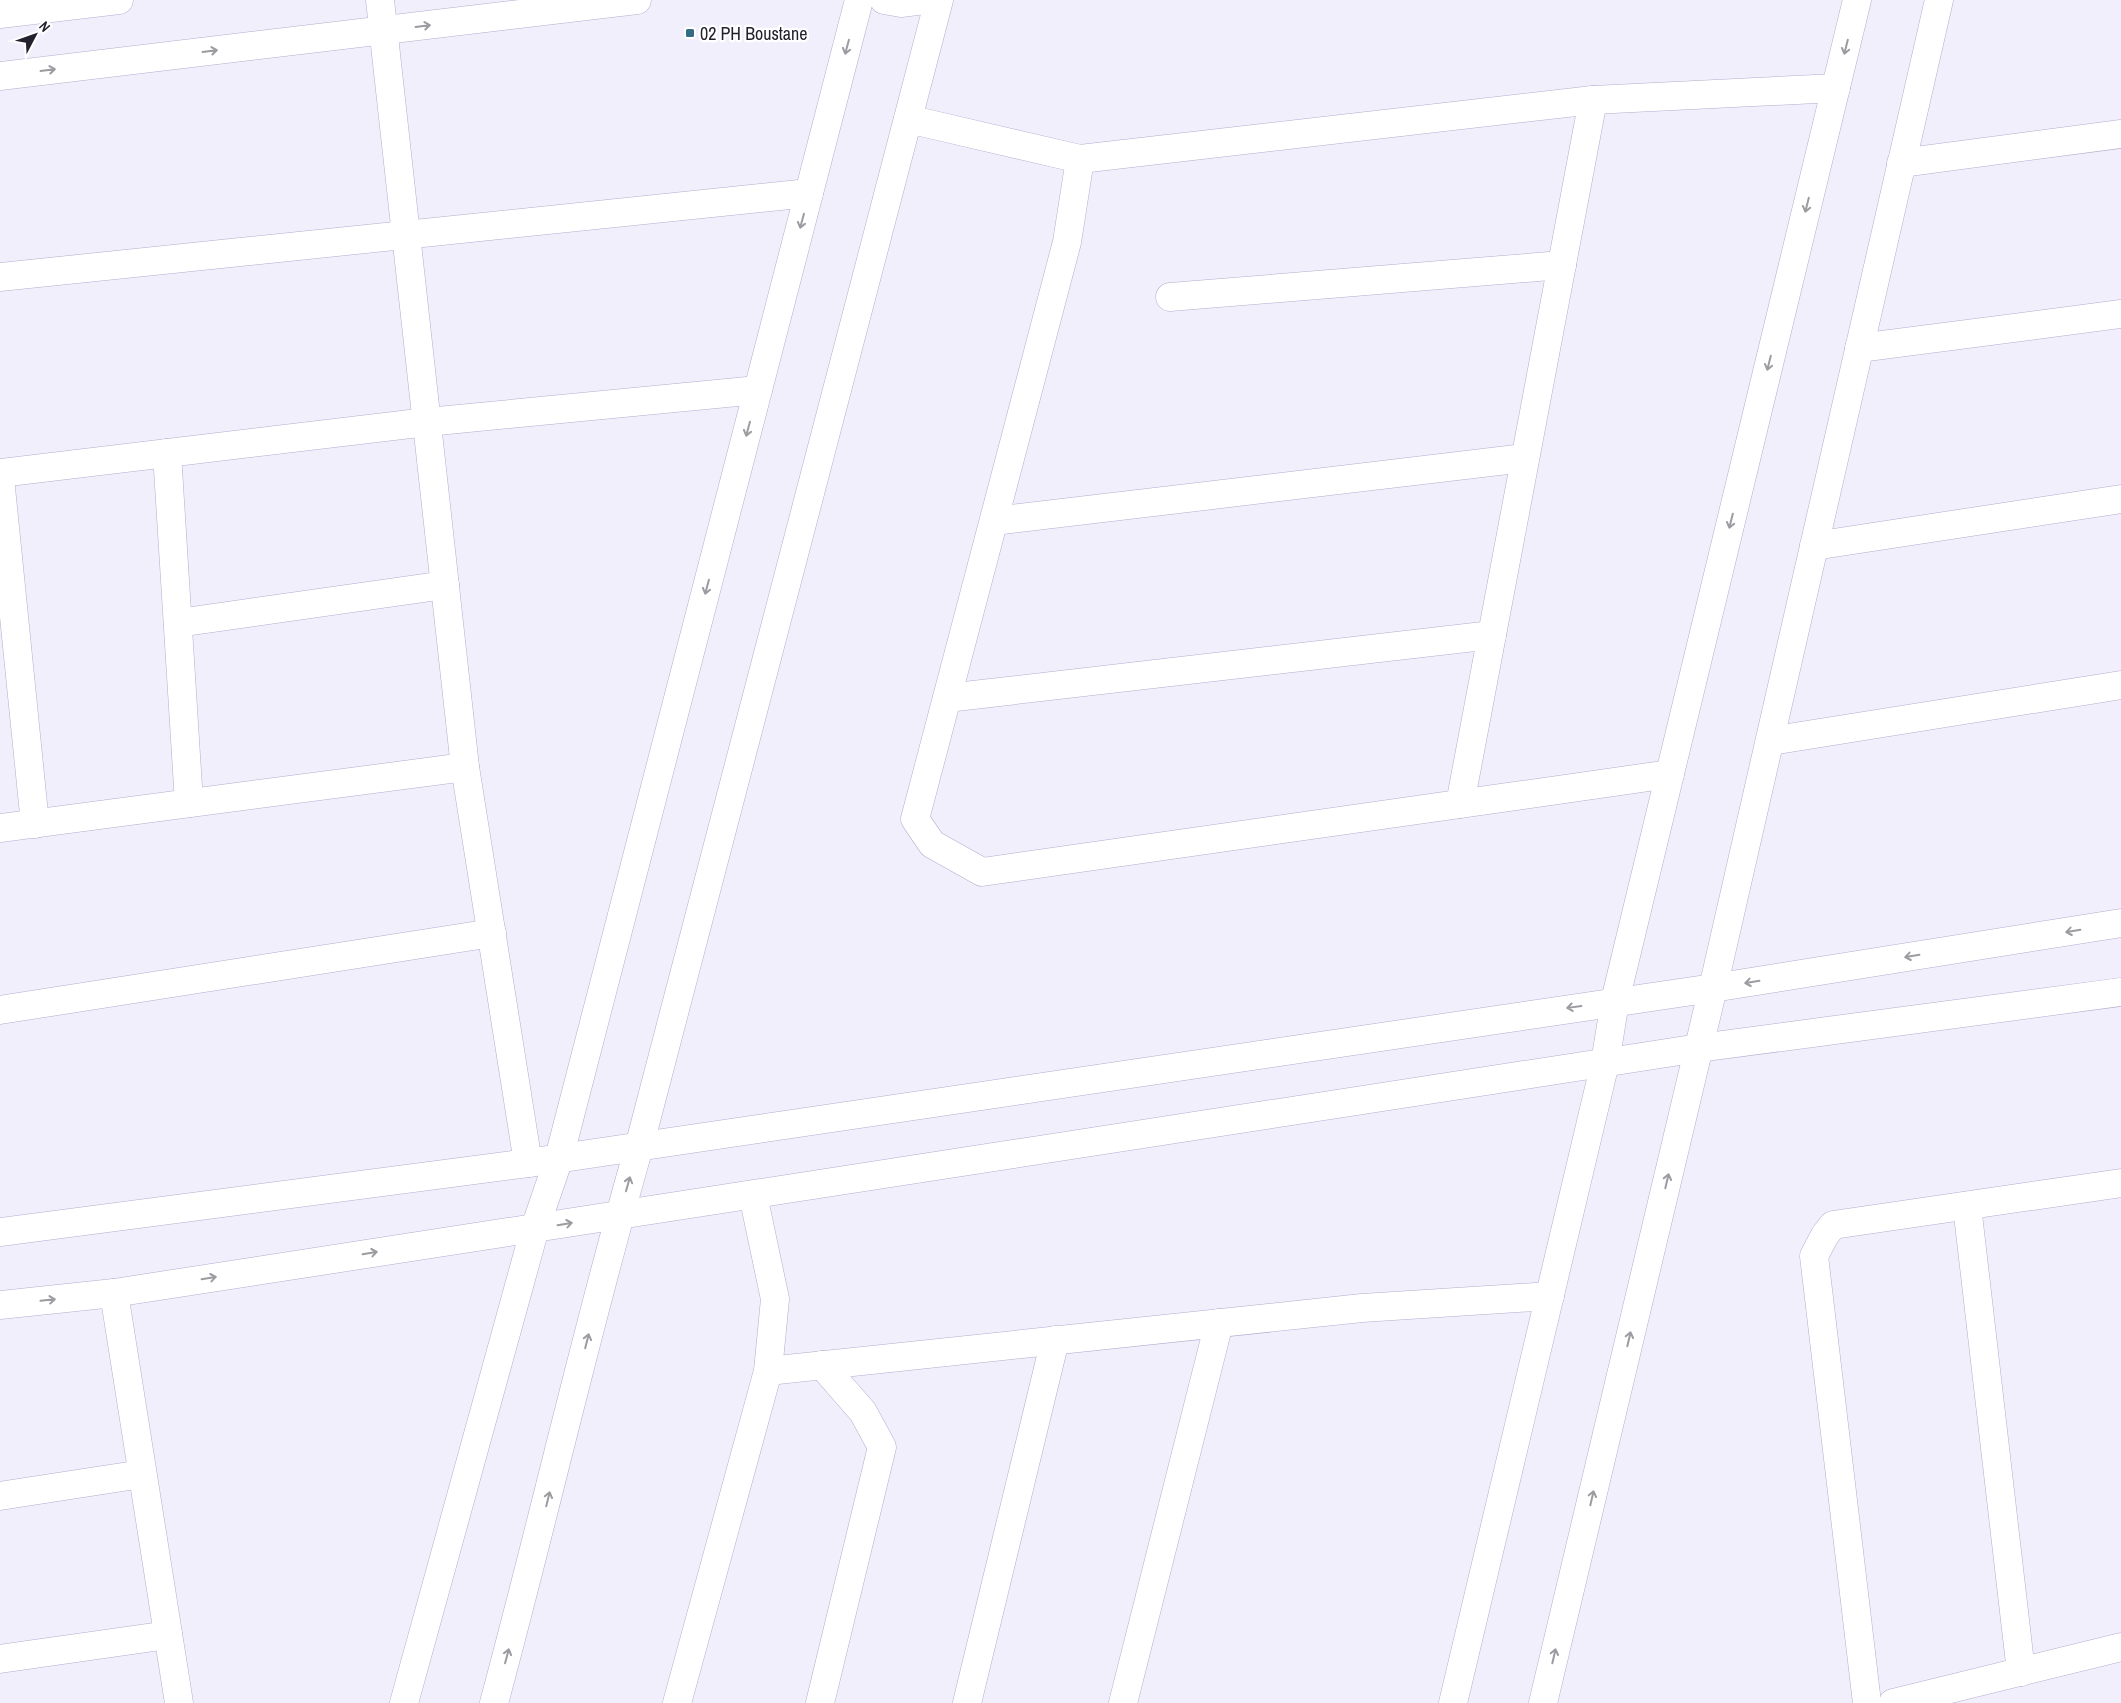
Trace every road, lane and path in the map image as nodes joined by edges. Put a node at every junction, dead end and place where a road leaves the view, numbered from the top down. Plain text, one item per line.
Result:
1 (119, 0) edge
2 (380, 0) edge
3 (637, 0) edge
4 (859, 0) edge
5 (884, 0) edge
6 (924, 0) edge
7 (939, 0) edge
8 (1857, 0) edge
9 (1939, 0) edge
10 (0, 14) edge
11 (384, 31) junction
12 (0, 76) edge
13 (1836, 88) junction
14 (1593, 100) junction
15 (908, 119) junction
16 (2121, 134) edge
17 (1080, 159) junction
18 (1901, 163) junction
19 (809, 193) junction
20 (406, 234) junction
21 (1562, 265) junction
22 (0, 278) edge
23 (1170, 296) dead end
24 (2121, 314) edge
25 (1859, 348) junction
26 (758, 390) junction
27 (427, 422) junction
28 (168, 453) junction
29 (1525, 458) junction
30 (0, 473) edge
31 (0, 478) edge
32 (2121, 499) edge
33 (994, 521) junction
34 (1814, 546) junction
35 (445, 585) junction
36 (178, 622) junction
37 (1492, 635) junction
38 (2121, 684) edge
39 (947, 698) junction
40 (1770, 741) junction
41 (465, 767) junction
42 (1670, 774) junction
43 (189, 803) junction
44 (1460, 804) junction
45 (35, 824) junction
46 (0, 828) edge
47 (2121, 923) edge
48 (492, 933) junction
49 (1713, 988) junction
50 (2121, 992) edge
51 (1615, 1001) junction
52 (0, 1010) edge
53 (1699, 1048) junction
54 (1605, 1063) junction
55 (639, 1147) junction
56 (559, 1158) junction
57 (528, 1163) junction
58 (2121, 1183) edge
59 (753, 1194) junction
60 (1967, 1206) junction
61 (619, 1216) junction
62 (535, 1228) junction
63 (0, 1232) edge
64 (114, 1292) junction
65 (1550, 1296) junction
66 (0, 1305) edge
67 (1219, 1323) junction
68 (1055, 1340) junction
69 (822, 1365) junction
70 (768, 1371) junction
71 (142, 1474) junction
72 (0, 1496) edge
73 (168, 1635) junction
74 (2121, 1647) edge
75 (0, 1660) edge
76 (2021, 1672) junction
77 (179, 1703) edge
78 (404, 1703) edge
79 (494, 1703) edge
80 (677, 1703) edge
81 (820, 1703) edge
82 (967, 1703) edge
83 (1123, 1703) edge
84 (1453, 1703) edge
85 (1543, 1703) edge
86 (1867, 1703) edge
87 (1894, 1703) edge

1 - 10 street
2 - 11 street
11 -> 3 street
4 -> 19 street
5 - 6 street
7 - 15 street
8 -> 13 street
9 - 18 street
12 -> 11 street
11 - 20 street
13 - 14 street
13 -> 42 street
14 - 17 street
14 - 21 street
15 - 17 street
15 - 55 street
16 - 18 street
17 - 33 street
18 - 25 street
19 - 20 street
19 -> 26 street
20 - 22 street
20 - 27 street
21 - 23 street
21 - 29 street
24 - 25 street
25 - 34 street
26 - 27 street
26 -> 56 street
27 - 28 street
27 - 35 street
28 - 30 street
28 - 36 street
29 - 33 street
29 - 37 street
31 - 45 street
32 - 34 street
33 - 39 street
34 - 40 street
35 - 36 street
35 - 41 street
36 - 43 street
37 - 39 street
37 - 44 street
38 - 40 street
39 - 44 street
40 - 49 street
41 - 43 street
41 - 48 street
42 - 44 street
42 - 51 street
43 - 45 street
45 - 46 street
47 -> 49 street
48 - 52 street
48 - 57 street
49 - 51 street
49 - 53 street
50 - 53 street
51 - 54 street
51 -> 55 street
53 - 54 street
85 -> 53 street
54 - 59 street
54 - 65 street
55 - 56 street
61 -> 55 street
56 - 57 street
56 - 62 street
57 - 63 street
58 - 60 street
59 - 61 street
59 - 70 street
60 - 76 street
60 - 86 street
62 -> 61 street
79 -> 61 street
64 -> 62 street
62 - 78 street
66 -> 64 street
64 - 71 street
65 - 67 street
65 - 84 street
67 - 68 street
67 - 83 street
68 - 69 street
68 - 82 street
69 - 70 street
69 - 81 street
70 - 80 street
71 - 72 street
71 - 73 street
73 - 75 street
73 - 77 street
74 - 76 street
76 - 87 street

